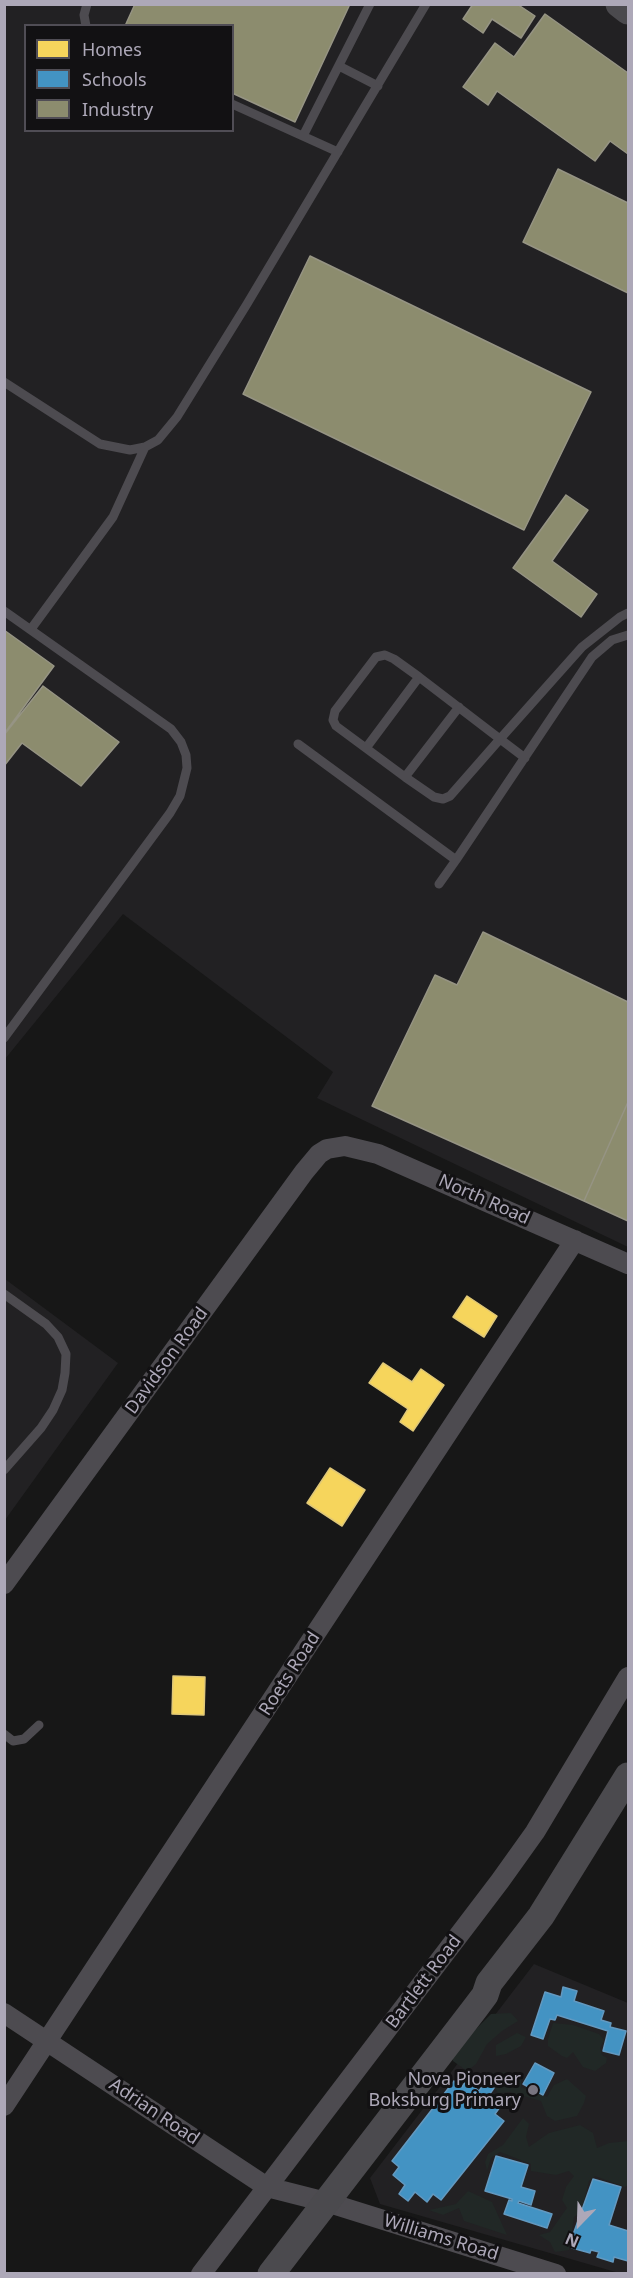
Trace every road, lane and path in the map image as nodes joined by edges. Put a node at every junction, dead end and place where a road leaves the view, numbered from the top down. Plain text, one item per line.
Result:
1 (87, 4) edge
2 (370, 4) edge
3 (426, 4) edge
4 (619, 4) edge
5 (628, 11) edge
6 (86, 24) edge
7 (339, 66) junction
8 (378, 86) junction
9 (234, 105) edge
10 (303, 136) junction
11 (338, 152) junction
12 (4, 382) edge
13 (146, 447) junction
14 (4, 611) edge
15 (628, 613) edge
16 (31, 629) junction
17 (628, 635) edge
18 (419, 677) junction
19 (459, 707) junction
20 (500, 739) junction
21 (298, 744) dead end
22 (366, 748) junction
23 (525, 758) junction
24 (405, 777) junction
25 (456, 860) junction
26 (439, 884) dead end
27 (4, 1038) edge
28 (336, 1146) joint
29 (575, 1240) junction
30 (628, 1264) edge
31 (4, 1294) edge
32 (4, 1470) edge
33 (4, 1584) edge
34 (628, 1677) edge
35 (39, 1725) dead end
36 (4, 1734) edge
37 (628, 1776) edge
38 (4, 2013) edge
39 (48, 2041) junction
40 (4, 2106) edge
41 (267, 2187) junction
42 (318, 2200) junction
43 (201, 2274) edge
44 (254, 2274) edge
45 (271, 2274) edge
46 (556, 2274) edge

1 - 6 lane
2 - 7 lane
3 - 8 lane
4 - 5 street
7 - 8 lane
7 - 10 lane
8 - 11 lane
9 - 10 lane
10 - 11 lane
11 - 13 lane
12 - 13 lane
13 - 16 lane
14 - 16 lane
15 - 20 lane
16 - 27 lane
17 - 23 lane
18 - 19 lane
18 - 22 lane
18 - 22 lane
19 - 20 lane
19 - 24 lane
20 - 23 lane
20 - 24 lane
21 - 25 lane
22 - 24 lane
23 - 25 lane
25 - 26 lane
28 - 29 street, North Road
28 - 33 street, Davidson Road
29 - 30 street, North Road
29 - 39 street, Roets Road
31 - 32 lane
34 - 41 street, Bartlett Road
35 - 36 lane
37 - 42 street
38 - 39 street, Adrian Road
39 - 40 street, Roets Road
39 - 41 street, Adrian Road
41 - 42 street, Adrian Road
41 - 43 street, Bartlett Road
42 - 44 street
42 - 45 street
42 - 46 street, Williams Road

